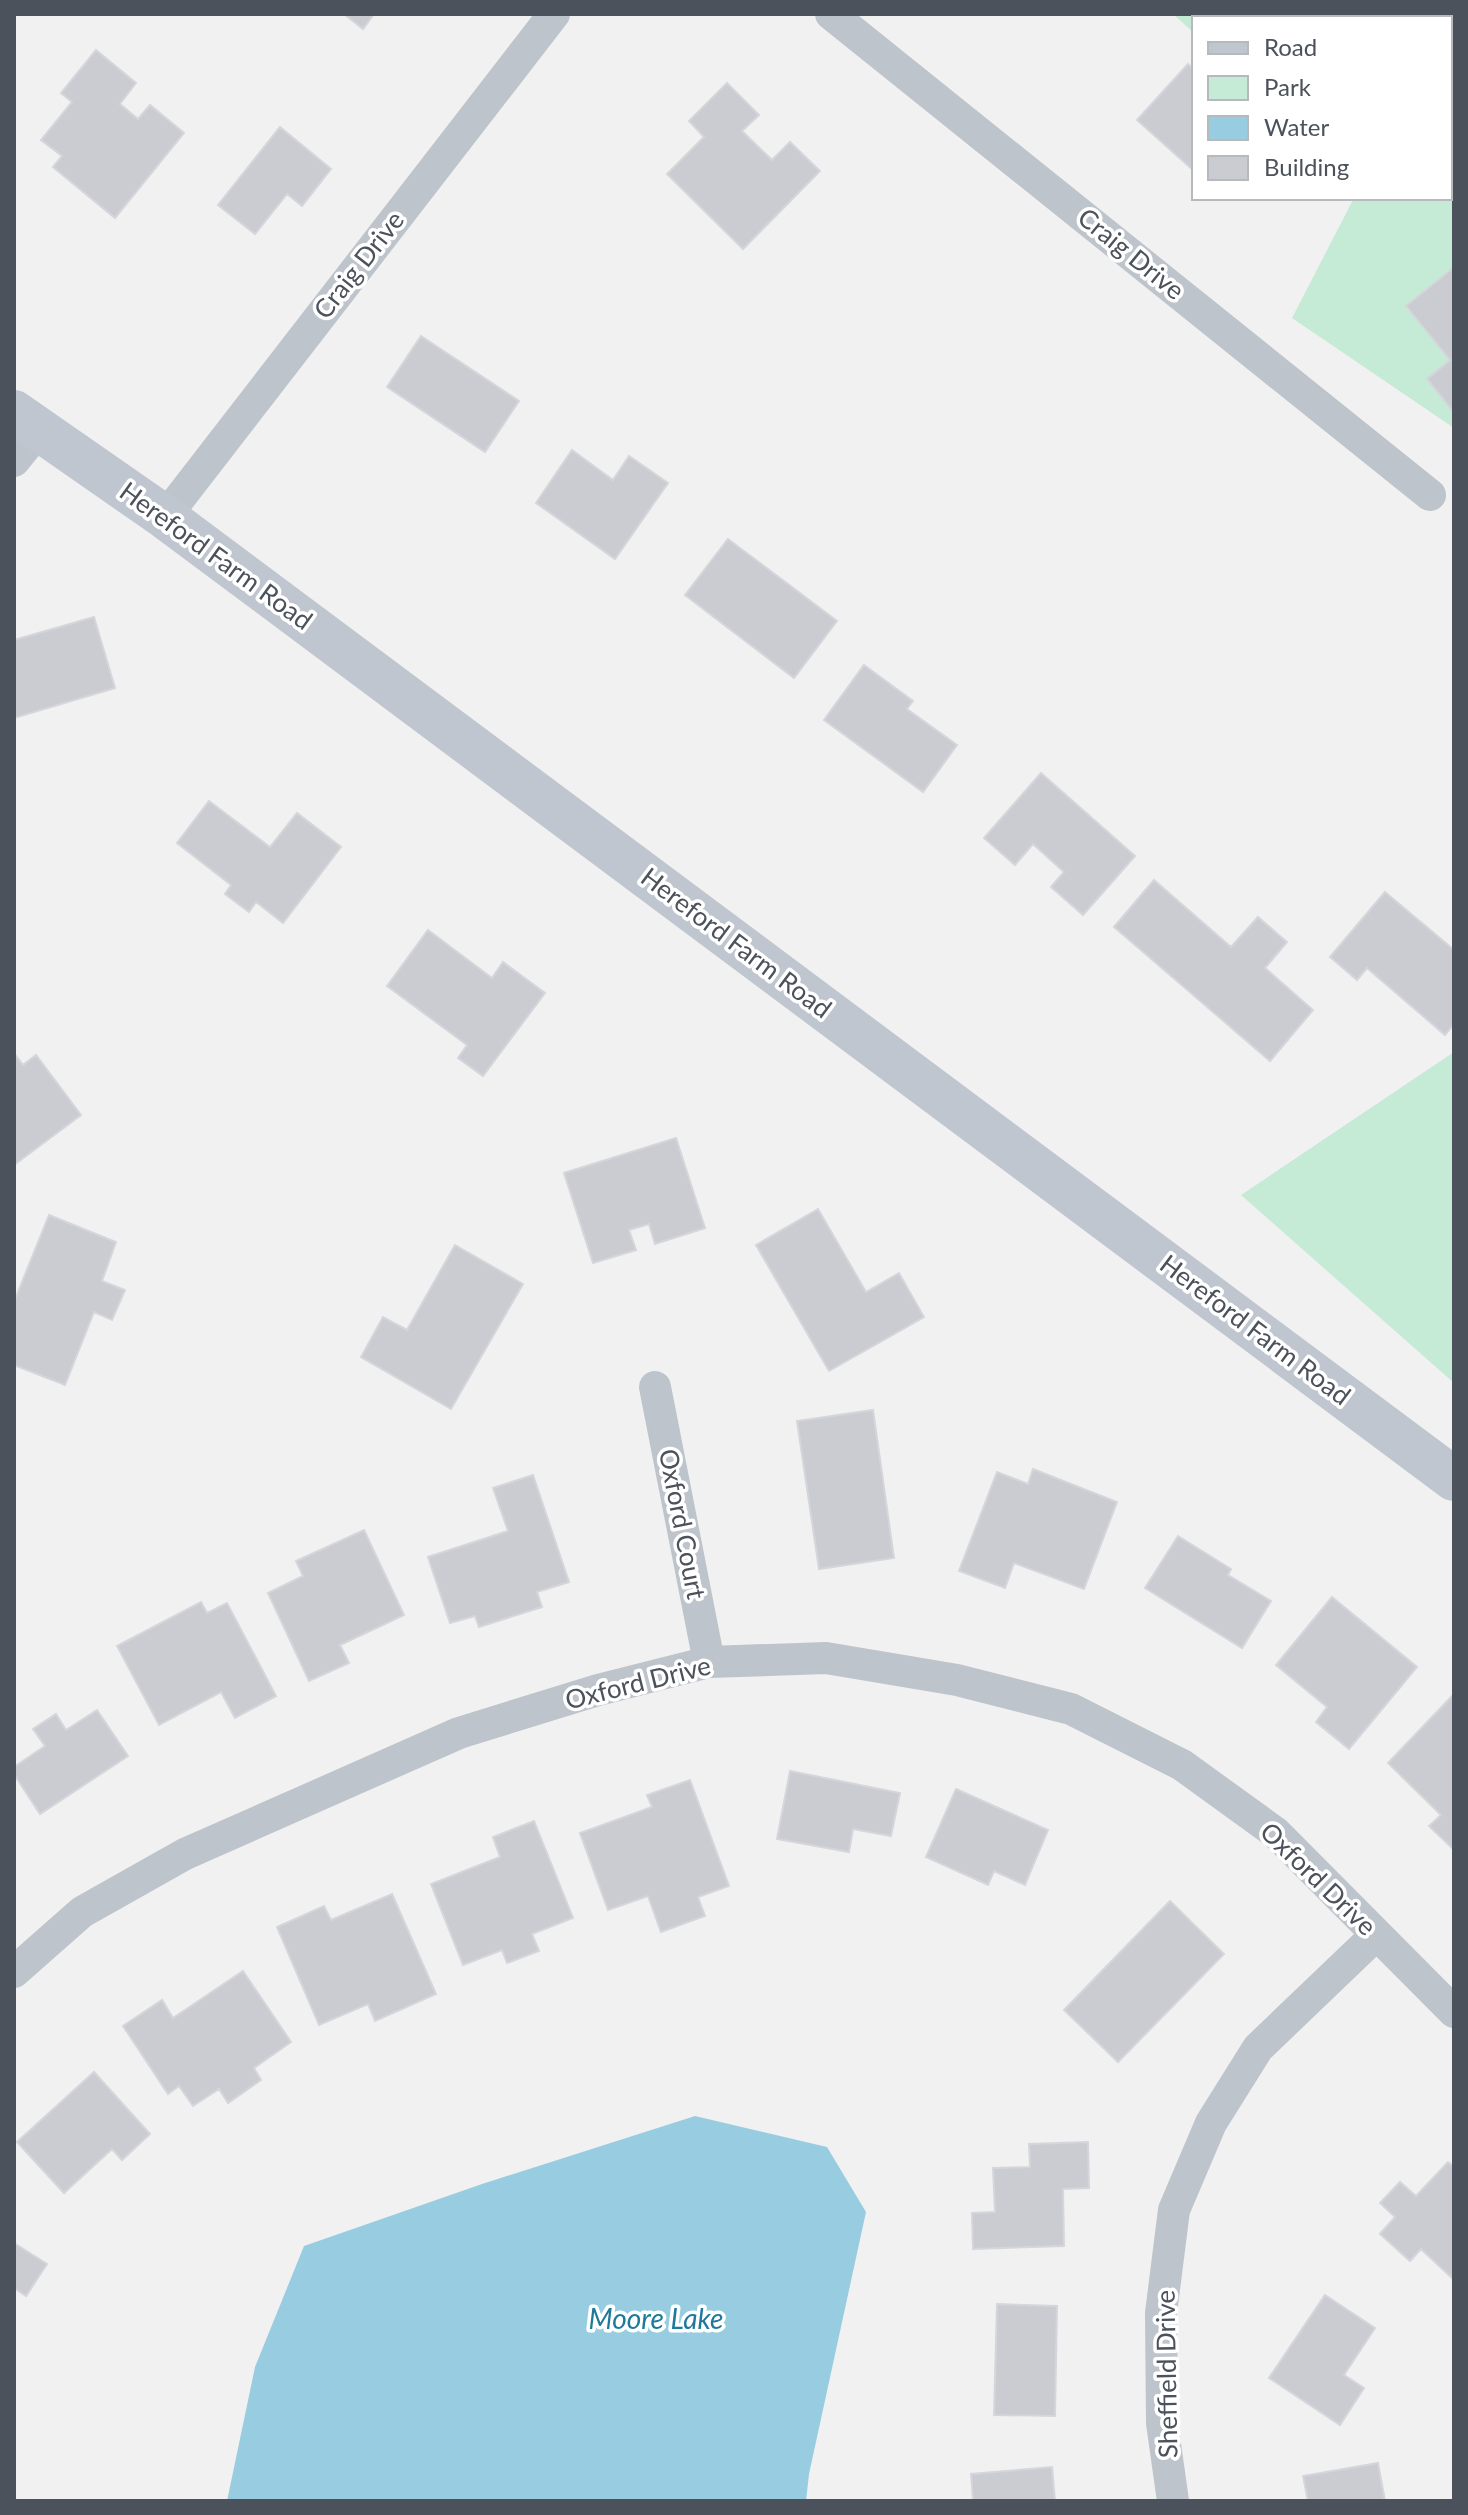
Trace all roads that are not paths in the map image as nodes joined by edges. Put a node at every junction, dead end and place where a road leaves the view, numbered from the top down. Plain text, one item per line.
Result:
1 (554, 14) edge
2 (831, 14) edge
3 (23, 434) edge
4 (1430, 495) dead end
5 (165, 517) junction
6 (655, 1387) dead end
7 (1454, 1479) edge
8 (709, 1662) junction
9 (1376, 1935) junction
10 (14, 1972) edge
11 (1454, 2012) edge
12 (1173, 2501) edge

1 - 5 street, Craig Drive
2 - 4 street, Craig Drive
3 - 5 street, Hereford Farm Road
5 - 7 street, Hereford Farm Road
6 - 8 street, Oxford Court
8 - 9 street, Oxford Drive
8 - 10 street, Oxford Drive
9 - 11 street, Oxford Drive
9 - 12 street, Sheffield Drive

